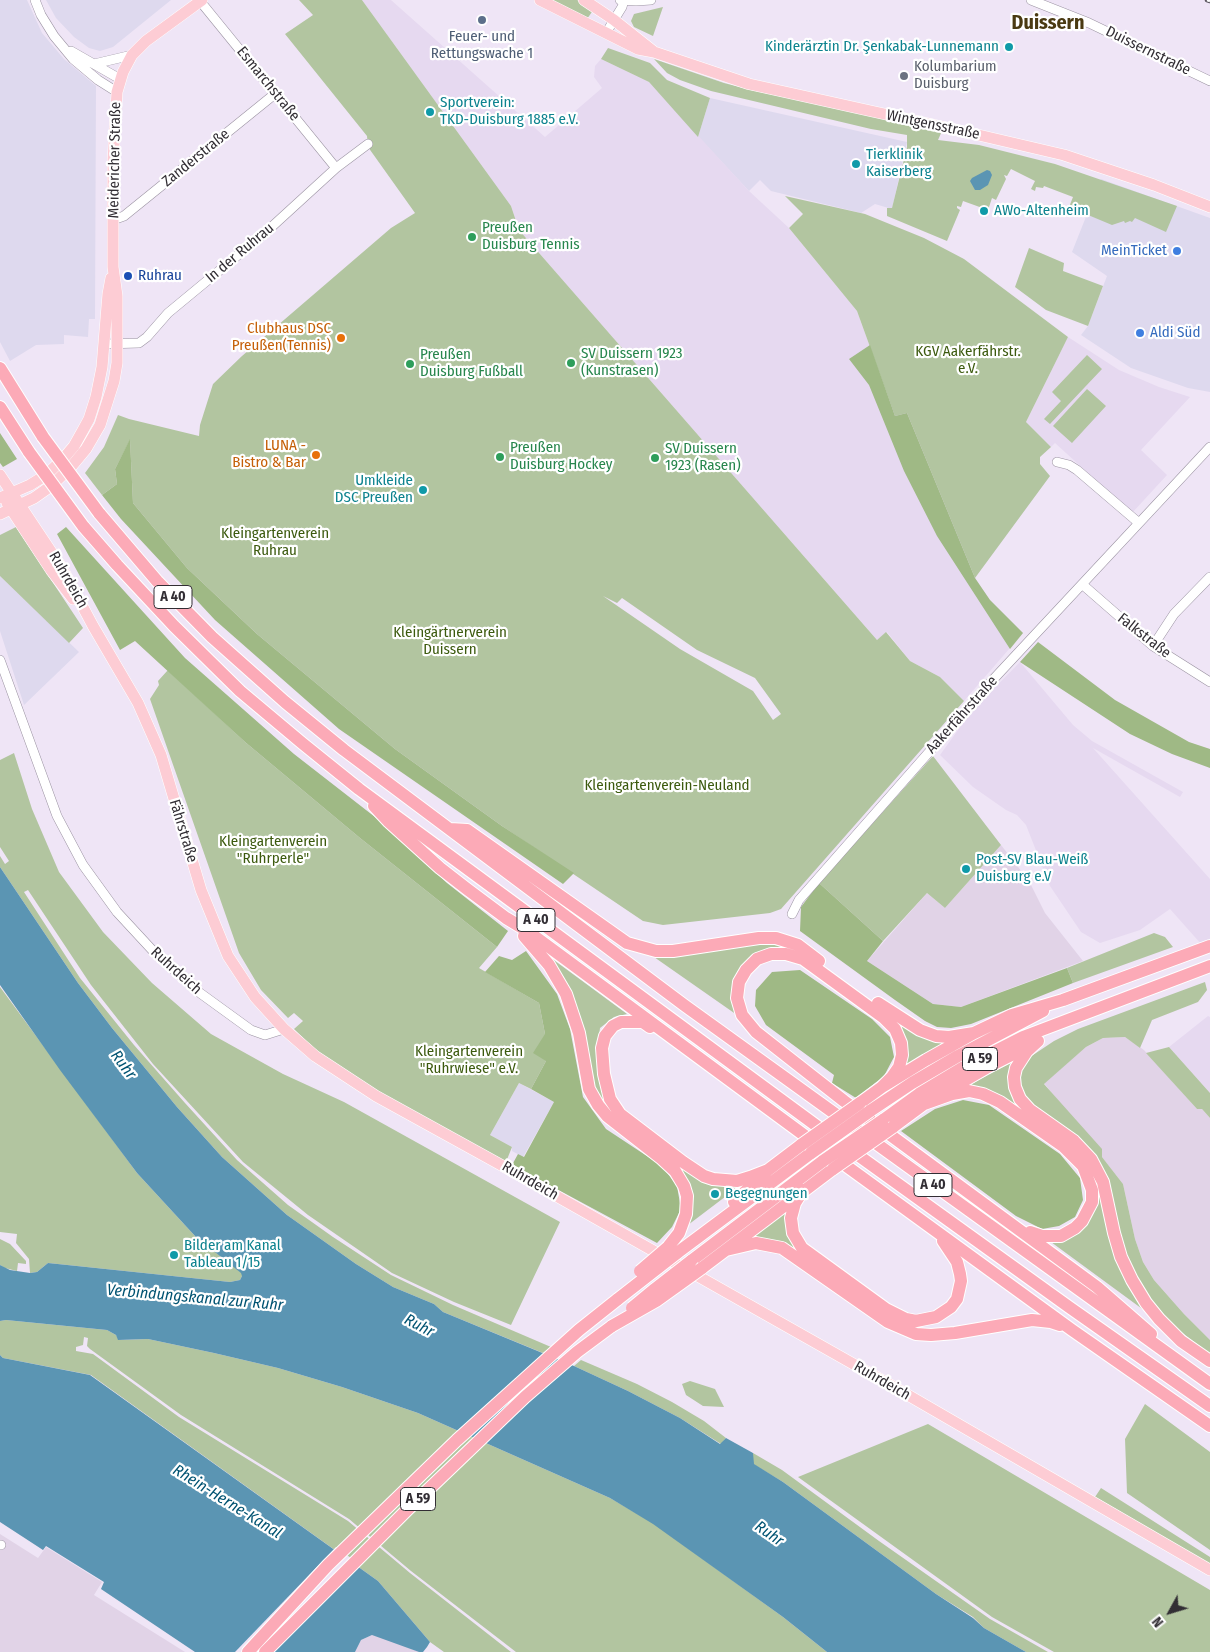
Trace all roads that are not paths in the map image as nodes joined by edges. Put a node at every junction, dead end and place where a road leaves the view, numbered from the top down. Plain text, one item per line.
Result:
1 (35, 0) edge
2 (540, 0) edge
3 (584, 0) edge
4 (619, 0) edge
5 (624, 0) edge
6 (651, 0) edge
7 (1031, 0) edge
8 (201, 1) edge
9 (610, 27) junction
10 (61, 44) junction
11 (132, 55) junction
12 (94, 64) junction
13 (120, 79) junction
14 (1210, 81) edge
15 (117, 92) junction
16 (276, 93) junction
17 (368, 144) dead end
18 (336, 168) junction
19 (1210, 207) edge
20 (113, 220) junction
21 (113, 267) junction
22 (105, 344) junction
23 (118, 344) junction
24 (0, 368) edge
25 (0, 407) edge
26 (1210, 447) edge
27 (1056, 462) dead end
28 (0, 475) edge
29 (4, 495) edge
30 (10, 509) edge
31 (1139, 523) junction
32 (1210, 577) edge
33 (1083, 585) junction
34 (93, 626) joint
35 (1153, 646) junction
36 (0, 660) edge
37 (1210, 682) edge
38 (359, 789) junction
39 (449, 829) junction
40 (792, 914) dead end
41 (506, 918) junction
42 (1210, 946) edge
43 (1210, 966) edge
44 (1063, 1000) junction
45 (684, 1005) junction
46 (1085, 1014) junction
47 (284, 1029) junction
48 (974, 1033) junction
49 (1038, 1041) junction
50 (688, 1051) junction
51 (882, 1087) junction
52 (844, 1101) junction
53 (924, 1104) junction
54 (865, 1107) junction
55 (888, 1123) junction
56 (806, 1149) junction
57 (828, 1165) junction
58 (768, 1170) junction
59 (803, 1190) junction
60 (1012, 1223) junction
61 (708, 1229) junction
62 (933, 1230) junction
63 (673, 1250) junction
64 (726, 1250) junction
65 (697, 1264) junction
66 (1072, 1330) junction
67 (1210, 1361) edge
68 (1183, 1366) junction
69 (1210, 1384) edge
70 (1210, 1406) edge
71 (1210, 1426) edge
72 (1210, 1570) edge
73 (248, 1652) edge
74 (265, 1652) edge

1 - 10 street
2 - 9 main road, Wintgensstraße
3 - 9 main road, Wintgensstraße
4 - 5 street
5 - 6 street
5 - 9 street
7 - 14 street, Duissernstraße
8 - 11 main road, Meidericher Straße
8 - 16 street, Esmarchstraße
9 - 19 main road, Wintgensstraße
10 - 12 street
10 - 15 street
11 - 12 street
11 - 13 main road, Meidericher Straße
12 - 13 street
13 - 15 main road, Meidericher Straße
15 - 20 main road, Meidericher Straße
16 - 18 street, Esmarchstraße
16 - 20 street, Zanderstraße
17 - 18 street, In der Ruhrau
18 - 23 street, In der Ruhrau
20 - 21 main road, Meidericher Straße
21 - 22 main road, Meidericher Straße
21 - 23 main road, Meidericher Straße
22 - 23 street, In der Ruhrau
22 - 29 main road, Meidericher Straße
23 - 30 main road, Meidericher Straße
24 - 39 highway, A 40, bridge
25 - 38 highway, A 40, bridge
26 - 31 street, Aakerfährstraße
27 - 31 street
28 - 29 main road, Ruhrdeich
29 - 30 main road, Ruhrdeich
30 - 34 main road, Ruhrdeich
31 - 33 street, Aakerfährstraße
32 - 35 street
33 - 35 street, Falkstraße
33 - 40 street, Aakerfährstraße
34 - 47 main road, Fährstraße
35 - 37 street, Falkstraße
36 - 47 street, Ruhrdeich
38 - 41 highway
38 - 70 highway, A 40
39 - 45 highway, A 40
39 - 48 highway
41 - 50 highway
41 - 63 highway
42 - 44 highway, A 59
43 - 46 highway, A 59
44 - 48 highway
44 - 54 highway, A 59
45 - 52 highway
45 - 68 highway, A 40
46 - 49 highway
46 - 55 highway, A 59
47 - 72 main road, Ruhrdeich
48 - 51 highway
49 - 53 highway
49 - 67 highway
50 - 58 highway
50 - 62 highway
51 - 52 highway
51 - 54 highway
52 - 60 highway
53 - 55 highway
53 - 60 highway
54 - 56 highway, A 59, bridge
55 - 57 highway, A 59, bridge
56 - 58 highway
56 - 61 highway, A 59
57 - 59 highway
57 - 65 highway, A 59
58 - 61 highway
59 - 62 highway
59 - 64 highway
60 - 68 highway
61 - 63 highway, A 59
62 - 66 highway
63 - 73 highway, A 59, bridge
64 - 65 highway
64 - 66 highway
65 - 74 highway, A 59, bridge
66 - 71 highway
68 - 69 highway, A 40

